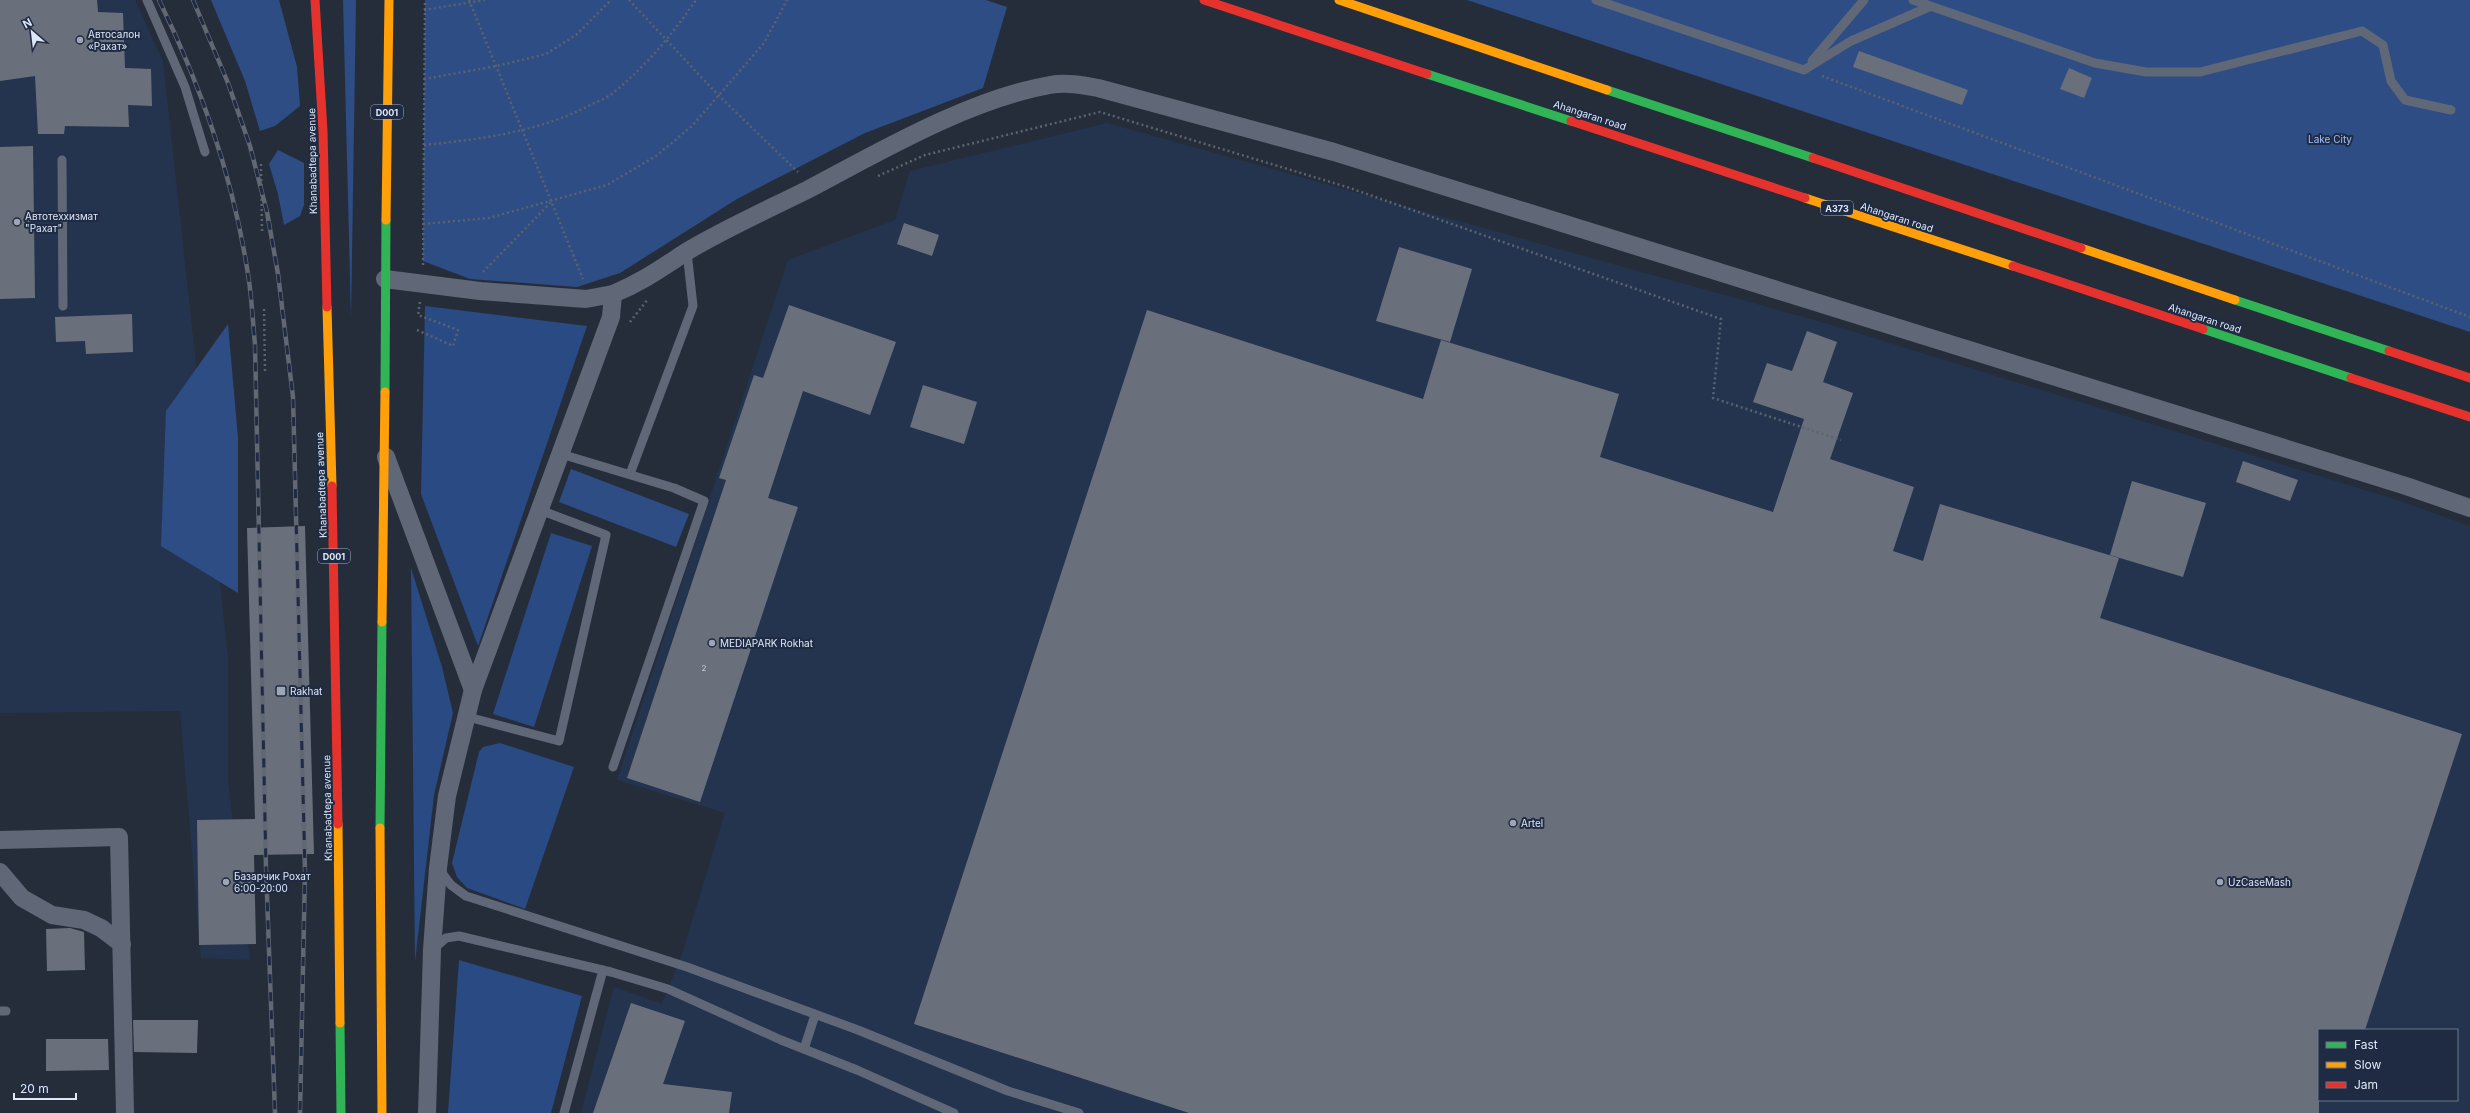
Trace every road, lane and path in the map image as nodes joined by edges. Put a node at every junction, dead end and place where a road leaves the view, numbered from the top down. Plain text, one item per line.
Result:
1 (148, 0) edge
2 (315, 0) edge
3 (389, 0) edge
4 (425, 0) edge
5 (469, 0) edge
6 (485, 0) edge
7 (610, 0) edge
8 (629, 0) edge
9 (696, 0) edge
10 (787, 0) edge
11 (1204, 0) edge
12 (1339, 0) edge
13 (1596, 0) edge
14 (1864, 0) edge
15 (1912, 0) edge
16 (470, 4) junction
17 (1929, 7) junction
18 (424, 10) junction
19 (668, 40) junction
20 (497, 66) junction
21 (1804, 70) junction
22 (424, 79) junction
23 (719, 96) junction
24 (2451, 110) dead end
25 (524, 130) junction
26 (424, 145) junction
27 (205, 152) dead end
28 (62, 160) dead end
29 (261, 164) dead end
30 (875, 178) dead end
31 (813, 186) junction
32 (553, 201) junction
33 (424, 224) junction
34 (262, 231) dead end
35 (687, 252) junction
36 (385, 279) junction
37 (467, 289) junction
38 (422, 291) junction
39 (653, 293) dead end
40 (613, 294) junction
41 (586, 299) junction
42 (63, 306) dead end
43 (264, 309) dead end
44 (611, 317) junction
45 (2470, 317) edge
46 (417, 330) dead end
47 (265, 371) dead end
48 (2470, 378) edge
49 (2470, 417) edge
50 (1841, 440) dead end
51 (383, 450) junction
52 (561, 454) junction
53 (630, 474) junction
54 (2470, 508) edge
55 (540, 510) junction
56 (473, 690) junction
57 (468, 717) junction
58 (613, 767) dead end
59 (0, 840) edge
60 (438, 868) junction
61 (0, 872) edge
62 (122, 944) junction
63 (432, 950) junction
64 (603, 970) junction
65 (815, 1014) junction
66 (804, 1049) junction
67 (125, 1113) edge
68 (341, 1113) edge
69 (382, 1113) edge
70 (426, 1113) edge
71 (564, 1113) edge
72 (954, 1113) edge
73 (1079, 1113) edge

1 - 27 lane
2 - 68 highway, Khanabadtepa avenue / D001
3 - 36 highway, D001
4 - 18 path
5 - 16 path
6 - 16 path
7 - 20 path
8 - 19 path
9 - 19 path
10 - 23 path
11 - 49 highway, Ahangaran road / A373
12 - 48 highway
13 - 21 lane
14 - 21 lane
15 - 17 lane
16 - 18 path
16 - 20 path
17 - 21 lane
17 - 24 lane
18 - 22 path
19 - 23 path
19 - 25 path
20 - 22 path
20 - 25 path
21 - 45 path
22 - 26 path
23 - 31 path
23 - 32 path
25 - 26 path
25 - 32 path
26 - 33 path
28 - 42 lane
29 - 34 path
30 - 50 path
31 - 35 street
31 - 54 street
32 - 33 path
32 - 37 path
32 - 41 path
33 - 38 path
35 - 40 street
35 - 53 lane
36 - 38 street
36 - 51 highway, D001
37 - 38 street
37 - 41 street
38 - 46 path
39 - 44 path
40 - 41 street
40 - 44 street
43 - 47 path
44 - 52 street
51 - 56 street
51 - 69 highway, D001
52 - 53 lane
52 - 55 street
53 - 58 lane
55 - 56 street
55 - 57 lane
56 - 57 street
57 - 60 street
59 - 62 street
60 - 63 street
60 - 65 lane
61 - 62 street
62 - 67 street
63 - 64 lane
63 - 70 street
64 - 66 lane
64 - 71 lane
65 - 66 lane
65 - 73 lane
66 - 72 lane

